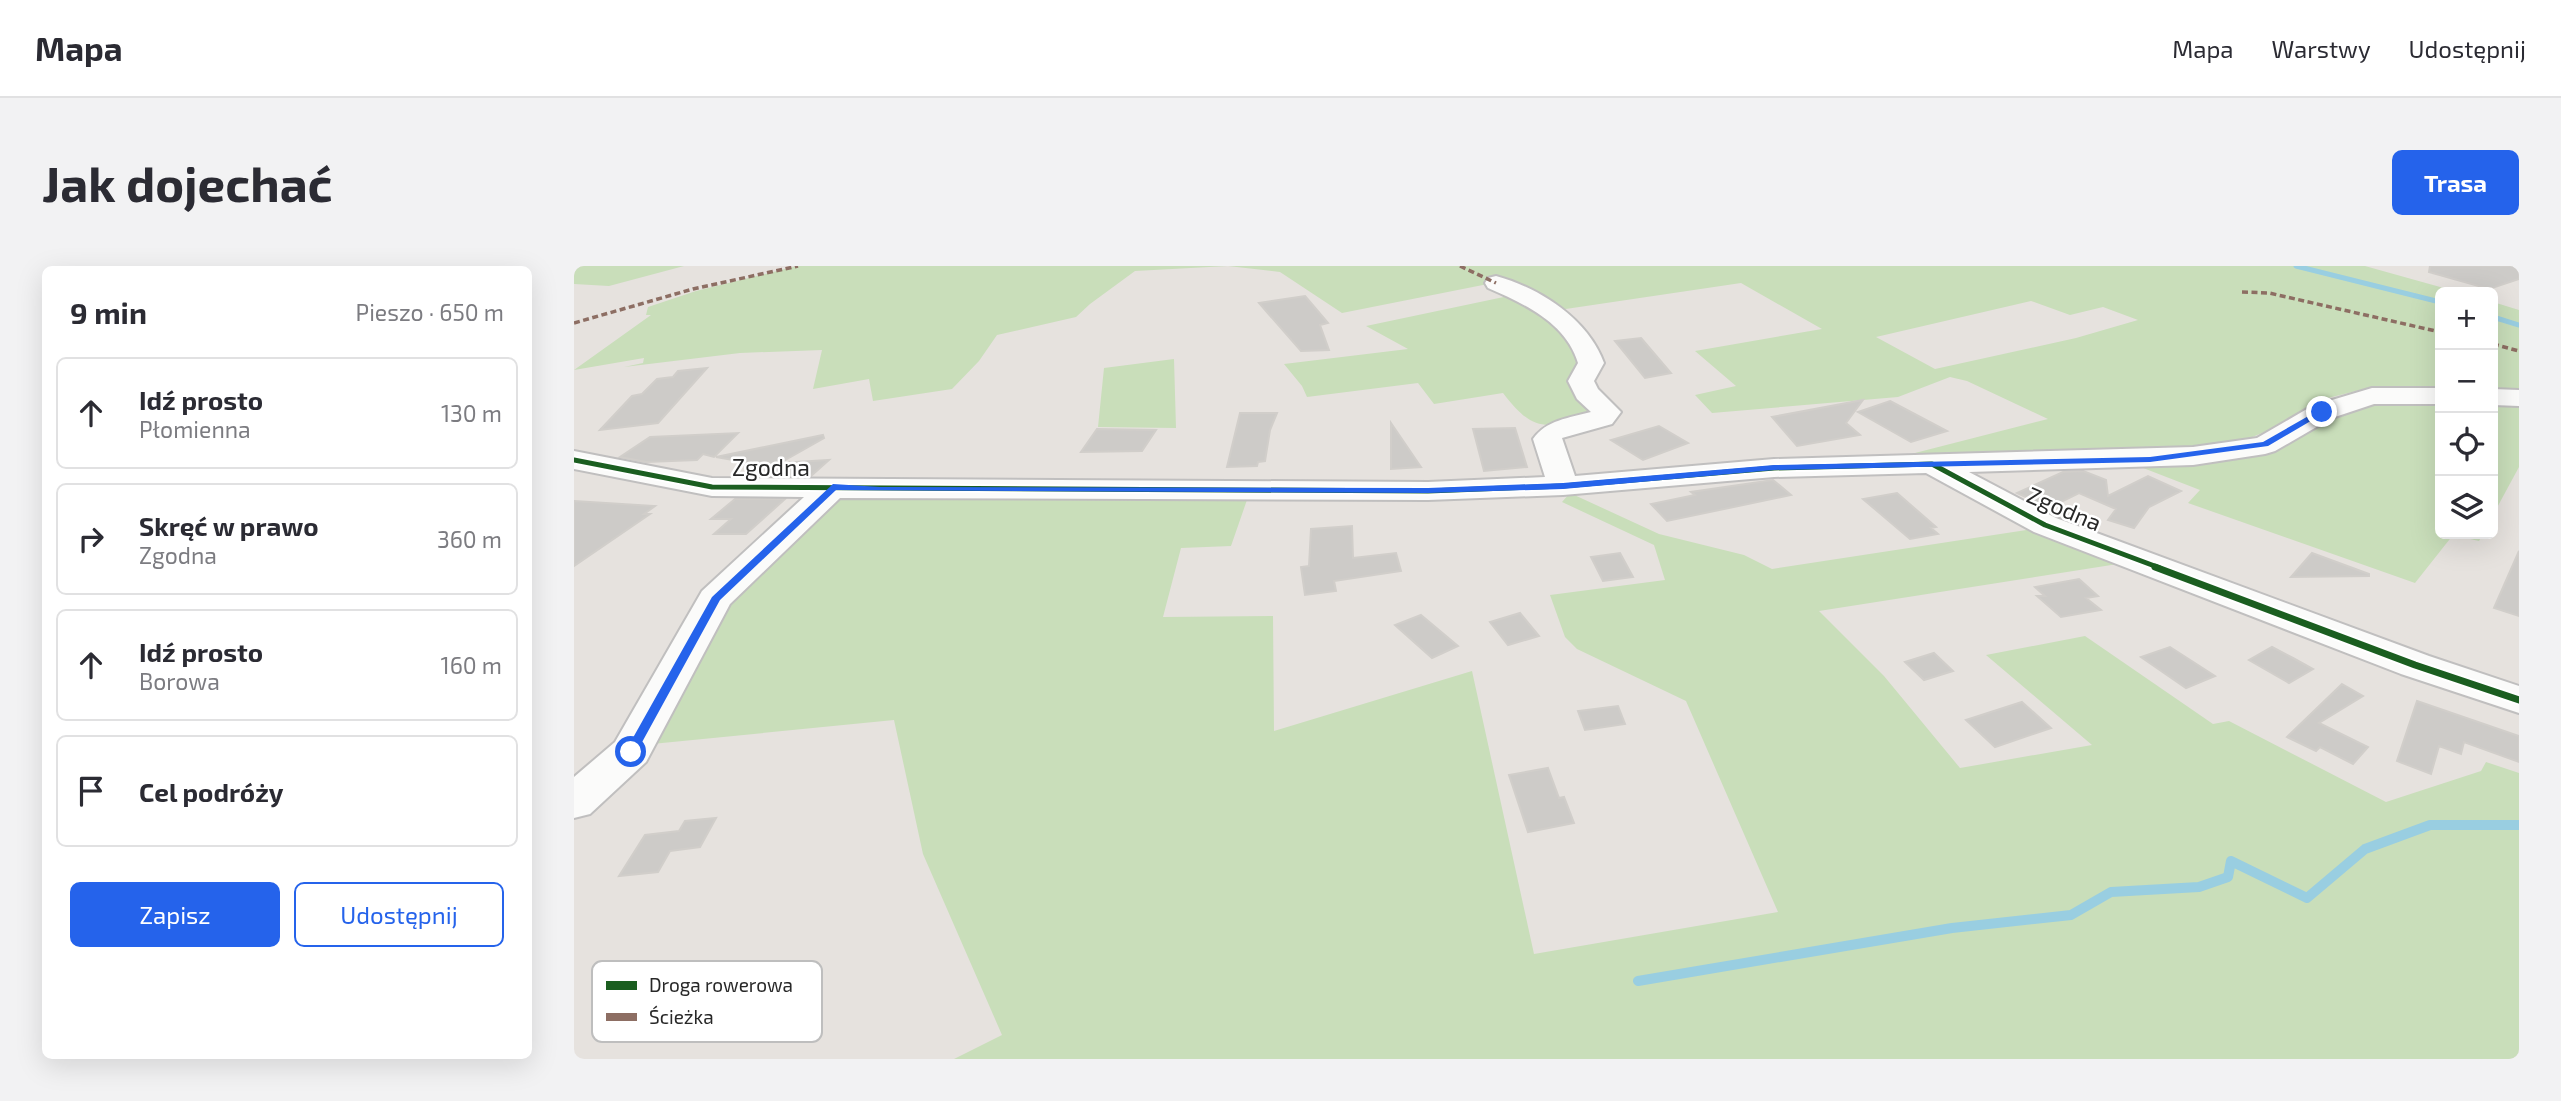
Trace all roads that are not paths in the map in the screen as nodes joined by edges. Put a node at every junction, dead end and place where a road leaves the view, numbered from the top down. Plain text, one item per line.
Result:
1 (1496, 283) dead end
2 (2435, 396) edge
3 (2498, 397) edge
4 (2519, 398) edge
5 (574, 460) edge
6 (1932, 464) junction
7 (1563, 486) junction
8 (833, 487) junction
9 (2519, 700) edge
10 (574, 802) edge

1 - 7 street
2 - 6 street
3 - 4 street
5 - 8 street, Zgodna
6 - 7 street, Zgodna
6 - 9 street, Zgodna
7 - 8 street, Zgodna
8 - 10 street

